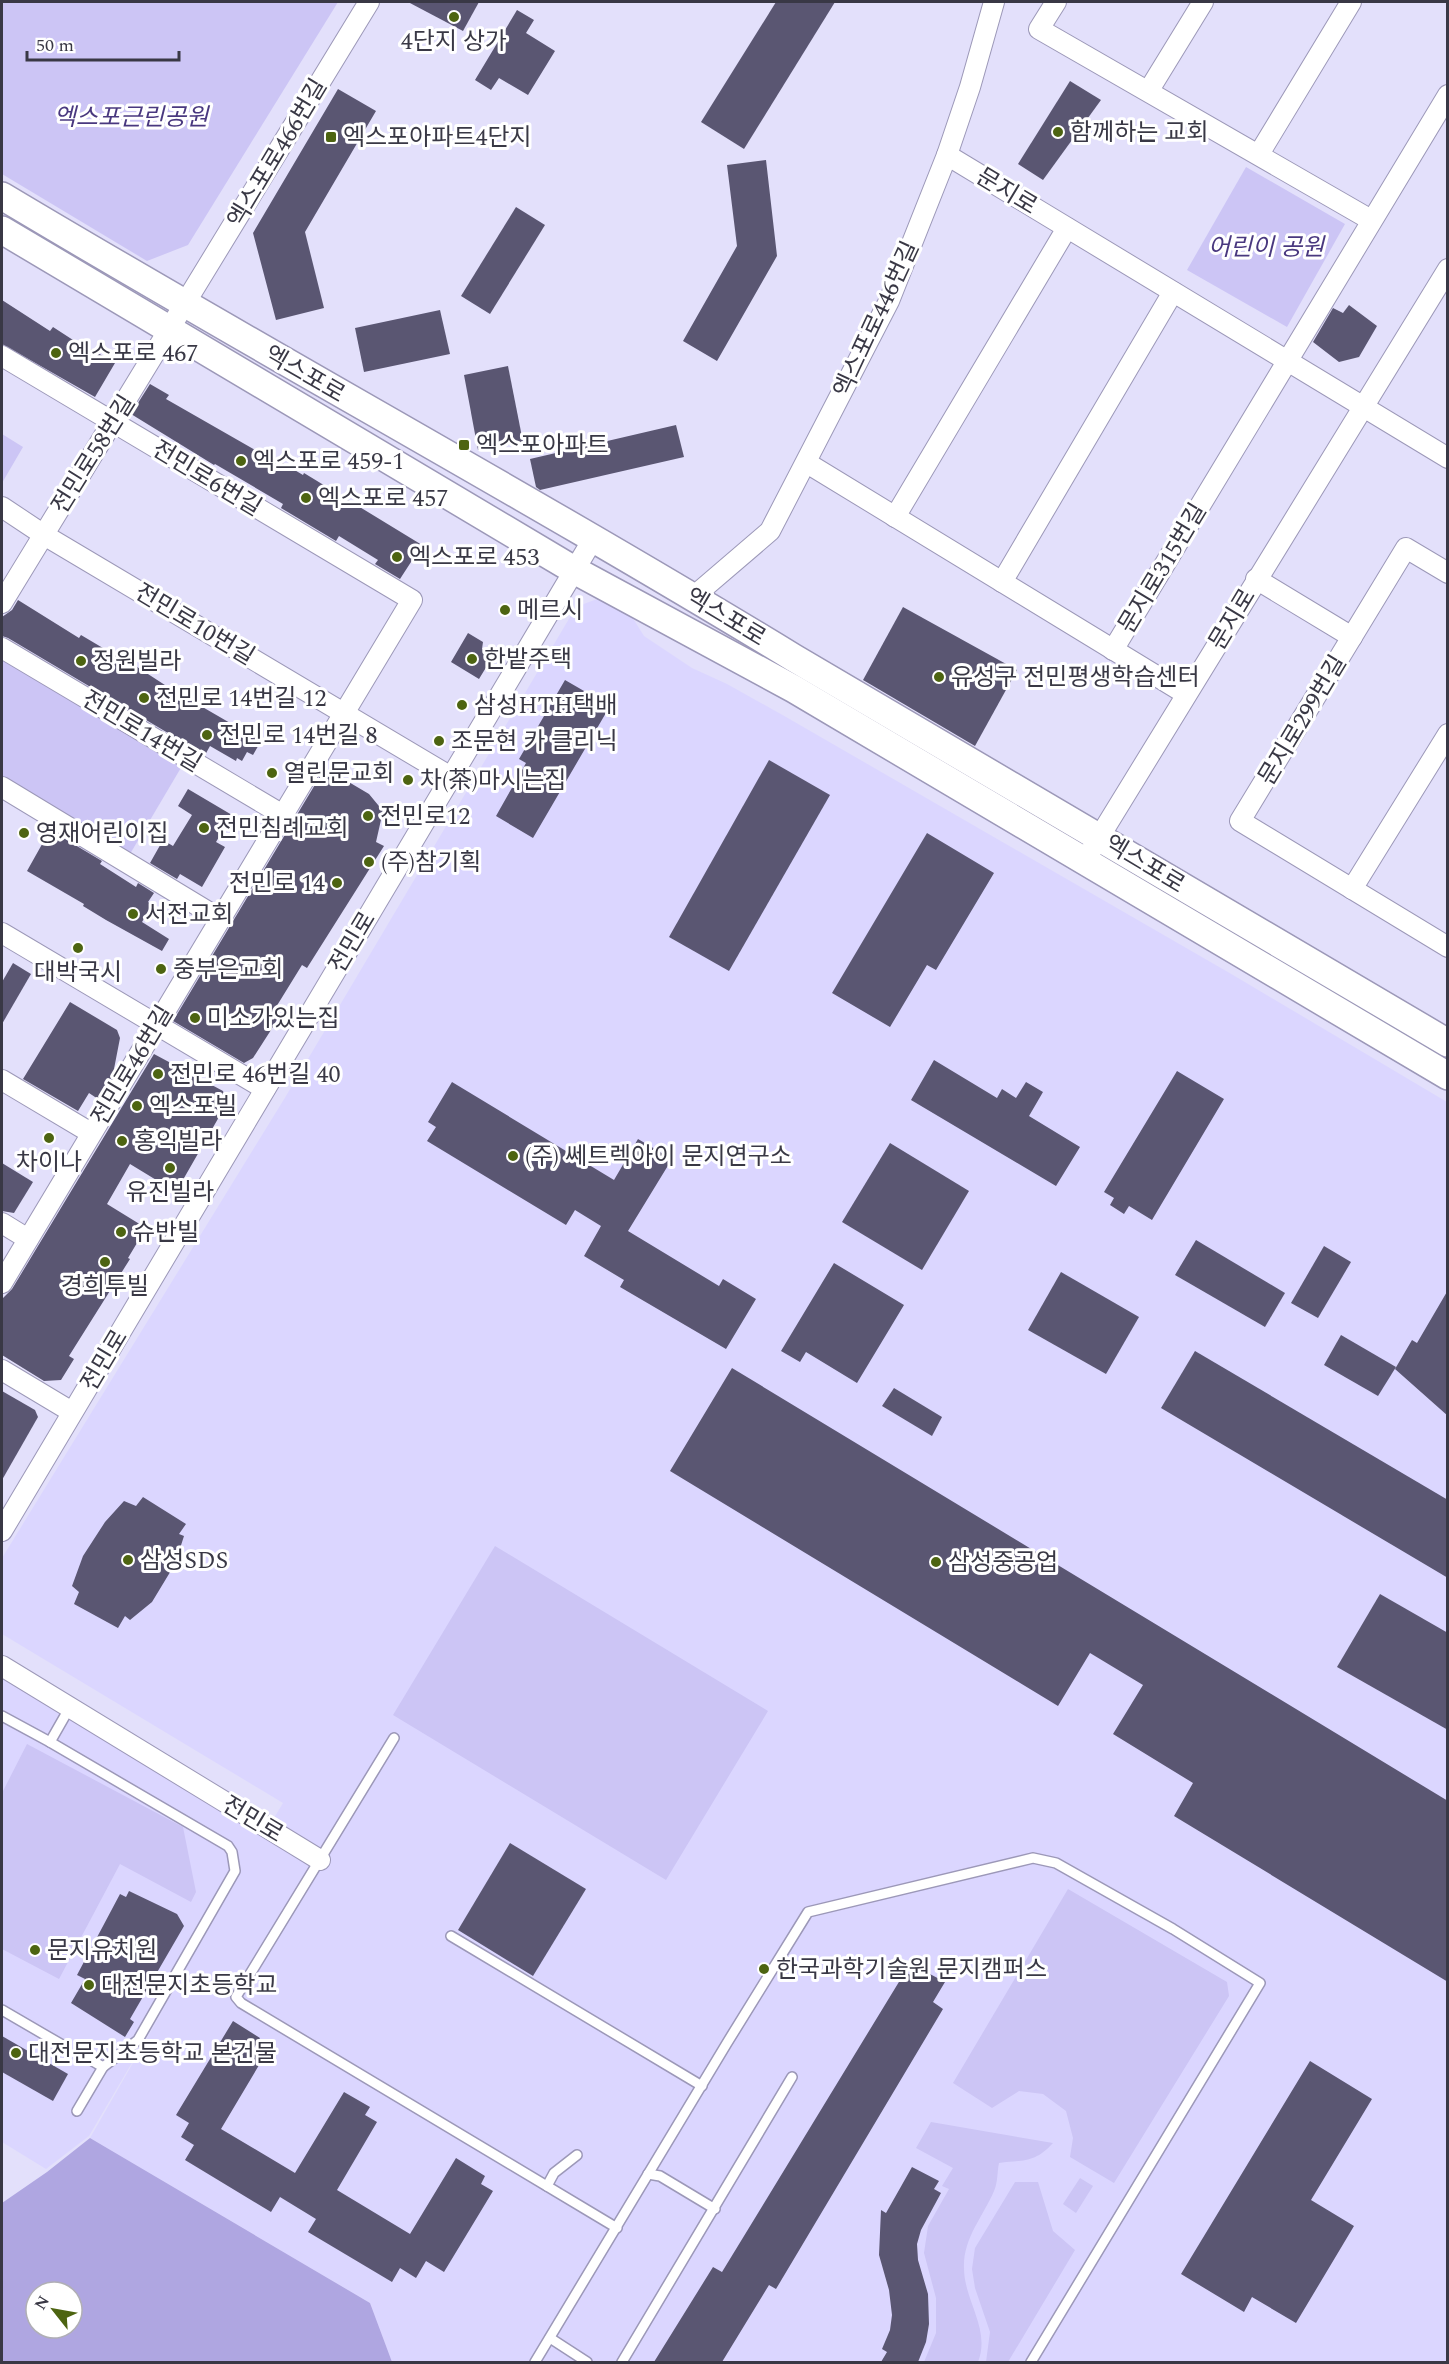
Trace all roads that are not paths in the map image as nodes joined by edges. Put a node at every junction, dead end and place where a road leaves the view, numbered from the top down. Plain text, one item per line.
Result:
1 (369, 2) edge
2 (994, 2) edge
3 (1056, 2) edge
4 (1203, 2) edge
5 (1351, 2) edge
6 (1149, 90) junction
7 (1448, 94) edge
8 (1259, 154) junction
9 (947, 155) junction
10 (2, 196) edge
11 (1371, 220) junction
12 (1067, 228) junction
13 (2, 230) edge
14 (1448, 269) edge
15 (1173, 292) junction
16 (185, 305) junction
17 (170, 329) junction
18 (2, 356) edge
19 (1286, 361) junction
20 (1363, 408) junction
21 (113, 422) junction
22 (1448, 458) edge
23 (807, 463) junction
24 (2, 507) edge
25 (895, 517) junction
26 (44, 535) junction
27 (593, 539) junction
28 (574, 570) junction
29 (1448, 573) edge
30 (1257, 579) junction
31 (1002, 582) junction
32 (693, 597) junction
33 (412, 600) joint
34 (2, 603) edge
35 (1352, 638) junction
36 (2, 648) edge
37 (1113, 650) junction
38 (1186, 694) junction
39 (344, 712) junction
40 (1448, 734) edge
41 (451, 777) junction
42 (2, 787) edge
43 (283, 815) junction
44 (1099, 837) junction
45 (1084, 862) junction
46 (1352, 889) junction
47 (220, 919) junction
48 (2, 933) edge
49 (1448, 947) edge
50 (157, 1024) junction
51 (1448, 1043) edge
52 (1448, 1076) edge
53 (2, 1080) edge
54 (265, 1089) junction
55 (91, 1133) junction
56 (2, 1223) edge
57 (28, 1239) junction
58 (2, 1283) edge
59 (2, 1370) edge
60 (72, 1412) junction
61 (2, 1531) edge
62 (2, 1666) edge
63 (70, 1707) junction
64 (2, 1716) edge
65 (394, 1738) dead end
66 (51, 1742) junction
67 (320, 1860) junction
68 (451, 1936) dead end
69 (2, 2010) edge
70 (64, 2046) dead end
71 (86, 2057) dead end
72 (102, 2067) junction
73 (792, 2077) dead end
74 (702, 2086) junction
75 (77, 2111) dead end
76 (577, 2155) dead end
77 (648, 2174) junction
78 (547, 2186) junction
79 (715, 2209) junction
80 (617, 2228) junction
81 (550, 2338) junction
82 (535, 2362) edge
83 (587, 2362) edge
84 (622, 2362) edge
85 (1031, 2362) edge

1 - 16 street, 엑스포로466번길
2 - 9 street, 엑스포로446번길
3 - 6 street
4 - 6 street
5 - 8 street
6 - 8 street
7 - 11 street, 문지로315번길
8 - 11 street
9 - 12 street, 문지로
9 - 23 street, 엑스포로446번길
10 - 16 main road, 엑스포로
11 - 19 street, 문지로315번길
12 - 15 street, 문지로
12 - 25 street
13 - 17 main road, 엑스포로
14 - 20 street, 문지로
15 - 19 street, 문지로
15 - 31 street
16 - 17 street, 전민로58번길
16 - 27 main road, 엑스포로
17 - 21 street, 전민로58번길
17 - 28 main road, 엑스포로
18 - 21 street, 전민로6번길
19 - 20 street, 문지로
19 - 37 street, 문지로315번길
20 - 22 street, 문지로
20 - 30 street, 문지로
21 - 26 street, 전민로58번길
21 - 33 street, 전민로6번길
23 - 25 street, 문지로315번길
23 - 32 street, 엑스포로446번길
24 - 26 street, 전민로10번길
25 - 31 street, 문지로315번길
26 - 34 street, 전민로58번길
26 - 39 street, 전민로10번길
27 - 28 street, 전민로
27 - 32 main road, 엑스포로
28 - 41 street, 전민로
28 - 45 main road, 엑스포로
29 - 35 street, 문지로299번길
30 - 35 street
30 - 38 street, 문지로
31 - 37 street, 문지로315번길
32 - 44 main road, 엑스포로
33 - 39 street, 전민로46번길
35 - 46 street, 문지로299번길
36 - 43 street, 전민로14번길
37 - 38 street
38 - 44 street, 문지로
39 - 41 street, 전민로10번길
39 - 43 street, 전민로46번길
40 - 46 street
41 - 54 street, 전민로
42 - 47 street
43 - 47 street, 전민로46번길
44 - 45 street, 문지로
44 - 51 main road, 엑스포로
45 - 52 main road, 엑스포로
46 - 49 street, 문지로299번길
47 - 50 street, 전민로46번길
48 - 50 street
50 - 54 street
50 - 55 street, 전민로46번길
53 - 55 street
54 - 60 street, 전민로
55 - 57 street, 전민로46번길
56 - 57 street
57 - 58 street, 전민로46번길
59 - 60 street
60 - 61 street, 전민로
62 - 63 street, 전민로
63 - 66 lane
63 - 67 street, 전민로
64 - 66 lane
65 - 67 lane
66 - 72 lane
67 - 78 lane
68 - 74 lane
69 - 70 lane
71 - 72 lane
72 - 75 lane
73 - 79 lane
74 - 77 lane
74 - 85 lane
76 - 78 lane
77 - 79 lane
77 - 80 lane
78 - 80 lane
79 - 84 lane
80 - 81 lane
81 - 82 lane
81 - 83 lane

